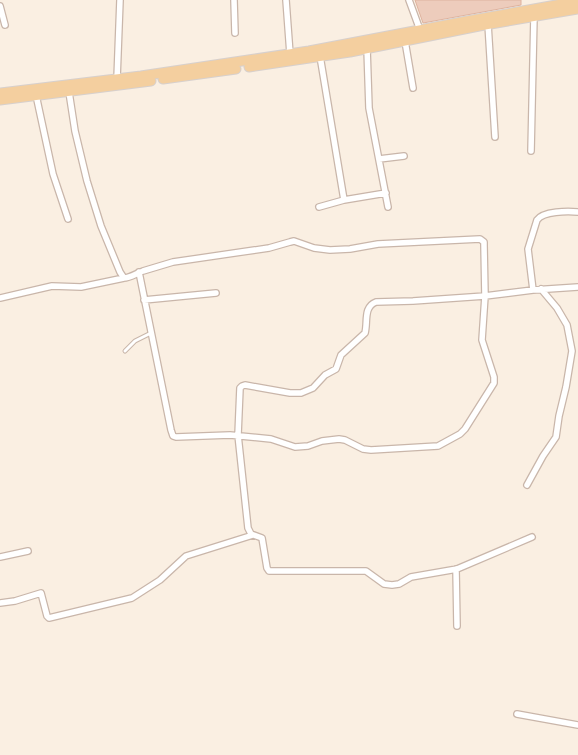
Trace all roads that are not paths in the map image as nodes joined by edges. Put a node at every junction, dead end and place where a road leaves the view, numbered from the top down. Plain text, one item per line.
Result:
1 (120, 0) edge
2 (234, 0) edge
3 (286, 0) edge
4 (410, 0) edge
5 (578, 1) edge
6 (0, 6) edge
7 (578, 9) edge
8 (534, 16) junction
9 (488, 24) junction
10 (468, 25) junction
11 (5, 26) dead end
12 (420, 30) junction
13 (235, 33) dead end
14 (405, 40) junction
15 (367, 48) junction
16 (290, 54) junction
17 (320, 56) junction
18 (117, 79) junction
19 (413, 88) dead end
20 (69, 92) junction
21 (0, 93) edge
22 (15, 94) junction
23 (36, 95) junction
24 (0, 100) edge
25 (495, 137) dead end
26 (530, 151) dead end
27 (404, 156) dead end
28 (379, 158) junction
29 (386, 193) junction
30 (344, 200) junction
31 (319, 207) dead end
32 (388, 207) dead end
33 (578, 212) edge
34 (68, 218) dead end
35 (139, 272) junction
36 (124, 278) junction
37 (578, 287) edge
38 (540, 289) junction
39 (533, 290) junction
40 (216, 293) dead end
41 (485, 296) junction
42 (0, 298) edge
43 (144, 300) junction
44 (151, 333) junction
45 (125, 351) dead end
46 (238, 436) junction
47 (527, 484) dead end
48 (253, 535) junction
49 (532, 537) dead end
50 (28, 551) dead end
51 (0, 557) edge
52 (456, 569) junction
53 (0, 603) edge
54 (457, 626) dead end
55 (517, 714) dead end
56 (578, 725) edge

1 - 18 street
2 - 13 street
3 - 16 street
4 - 12 street
5 - 10 main road
6 - 11 street
7 - 8 main road
8 - 9 main road
8 - 26 street
9 - 10 main road
9 - 25 street
10 - 12 main road
10 - 14 main road
12 - 16 main road
14 - 15 main road
14 - 19 street
15 - 17 main road
15 - 28 street
16 - 18 main road
17 - 20 main road
17 - 30 street
18 - 22 main road
20 - 23 main road
20 - 36 street
21 - 22 main road
22 - 23 main road
22 - 24 main road
23 - 34 street
27 - 28 street
28 - 29 street
29 - 30 street
29 - 32 street
30 - 31 street
33 - 39 street
35 - 36 street
35 - 41 street
35 - 43 street
36 - 42 street
37 - 38 street
38 - 39 street
38 - 47 street
39 - 41 street
40 - 43 street
41 - 46 street
41 - 46 street
43 - 44 street
44 - 45 lane
44 - 46 street
46 - 48 street
48 - 52 street
48 - 53 street
49 - 52 street
50 - 51 street
52 - 54 street
55 - 56 street

